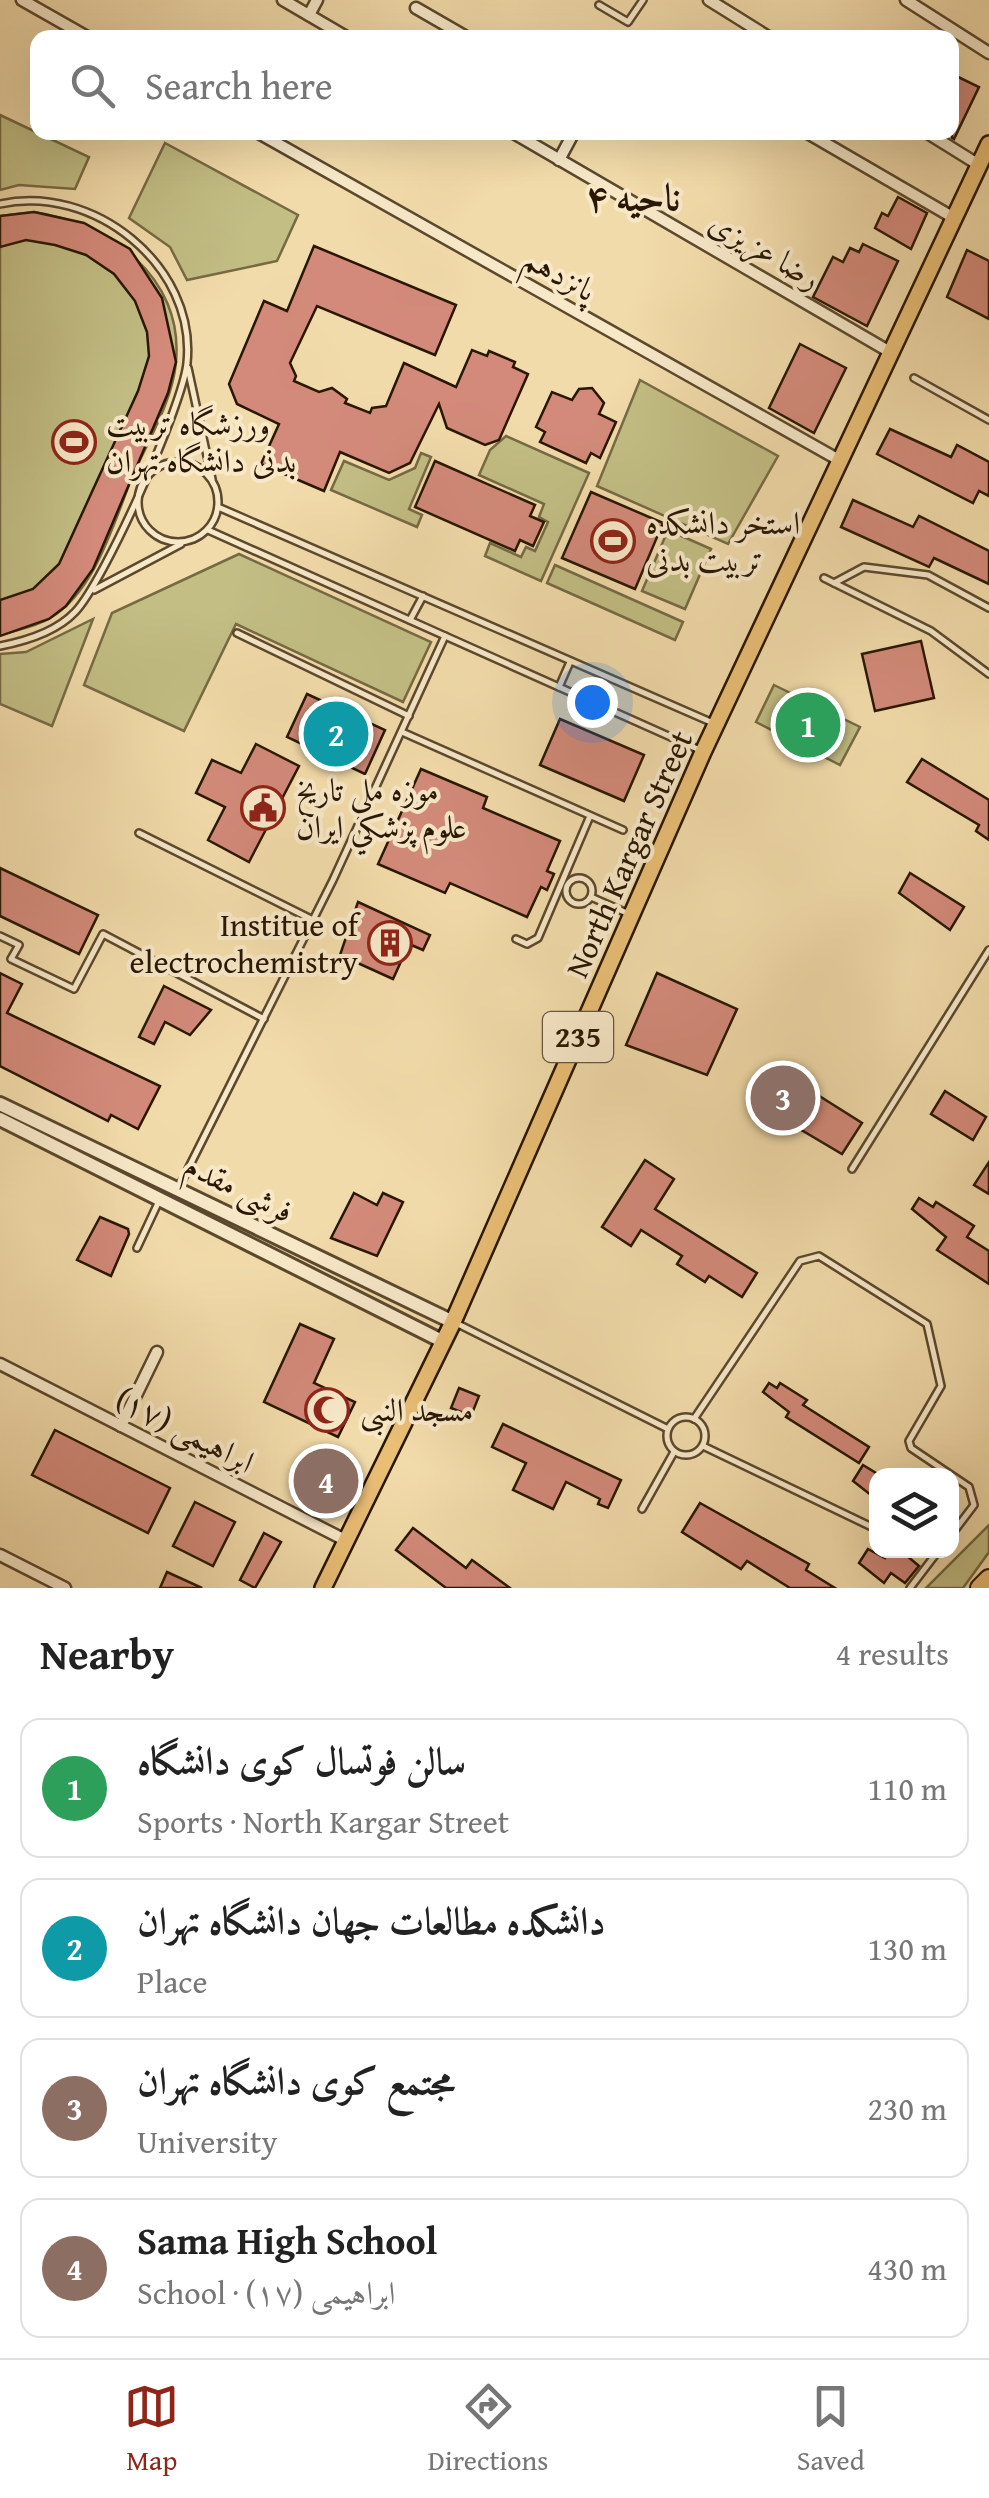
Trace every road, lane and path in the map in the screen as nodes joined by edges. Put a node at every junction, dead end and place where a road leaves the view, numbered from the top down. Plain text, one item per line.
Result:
1 (22, 0) edge
2 (283, 0) edge
3 (317, 0) edge
4 (644, 0) edge
5 (708, 0) edge
6 (906, 0) edge
7 (599, 5) dead end
8 (416, 8) dead end
9 (308, 15) junction
10 (75, 30) edge
11 (334, 30) edge
12 (454, 30) edge
13 (757, 30) edge
14 (954, 30) edge
15 (959, 33) edge
16 (989, 52) edge
17 (271, 140) edge
18 (525, 140) edge
19 (570, 140) edge
20 (820, 140) edge
21 (939, 140) edge
22 (989, 144) edge
23 (559, 160) junction
24 (979, 165) junction
25 (0, 204) edge
26 (954, 218) junction
27 (890, 352) junction
28 (188, 364) junction
29 (914, 378) dead end
30 (989, 420) edge
31 (839, 460) junction
32 (213, 482) junction
33 (140, 488) junction
34 (218, 507) junction
35 (208, 530) junction
36 (184, 542) junction
37 (824, 578) dead end
38 (834, 583) junction
39 (91, 592) junction
40 (422, 596) junction
41 (989, 608) edge
42 (410, 620) junction
43 (236, 633) dead end
44 (445, 636) junction
45 (0, 646) edge
46 (570, 660) junction
47 (989, 674) edge
48 (559, 686) junction
49 (409, 716) junction
50 (716, 724) junction
51 (402, 732) junction
52 (703, 752) junction
53 (590, 815) junction
54 (624, 830) dead end
55 (140, 833) dead end
56 (564, 885) junction
57 (591, 897) junction
58 (632, 916) junction
59 (313, 920) junction
60 (0, 936) edge
61 (516, 939) dead end
62 (989, 950) edge
63 (264, 1018) junction
64 (0, 1104) edge
65 (0, 1119) edge
66 (852, 1169) dead end
67 (178, 1190) junction
68 (160, 1198) junction
69 (138, 1248) dead end
70 (453, 1322) junction
71 (444, 1342) junction
72 (157, 1352) dead end
73 (0, 1364) edge
74 (694, 1419) junction
75 (122, 1426) junction
76 (668, 1429) junction
77 (703, 1446) junction
78 (674, 1452) junction
79 (941, 1468) edge
80 (959, 1480) edge
81 (642, 1508) dead end
82 (959, 1525) edge
83 (869, 1526) edge
84 (347, 1541) junction
85 (0, 1555) edge
86 (933, 1558) edge
87 (989, 1579) edge
88 (65, 1588) edge
89 (323, 1588) edge
90 (910, 1588) edge
91 (980, 1588) edge

1 - 10 street
2 - 9 street
3 - 9 street
4 - 7 lane
5 - 13 street
6 - 14 street
8 - 12 street
9 - 11 street
15 - 16 street
17 - 31 street, پانزدهم
18 - 23 street, رضا عزیزی
19 - 23 street
20 - 26 street
21 - 24 street
22 - 24 main road, North Kargar Street / 235
23 - 27 street, رضا عزیزی
24 - 26 main road, North Kargar Street / 235
25 - 28 lane
26 - 27 main road, North Kargar Street / 235
27 - 31 main road, North Kargar Street / 235
28 - 32 lane
28 - 33 lane
29 - 30 lane
31 - 50 main road, North Kargar Street / 235
32 - 33 lane
32 - 34 lane
33 - 36 lane
33 - 39 lane
34 - 35 lane
34 - 40 lane
35 - 36 lane
35 - 42 lane
36 - 39 lane
37 - 38 lane
38 - 41 lane
38 - 47 lane
39 - 45 lane
40 - 42 lane
40 - 46 lane
42 - 44 lane
43 - 49 lane
44 - 48 lane
44 - 49 lane
46 - 48 lane
46 - 50 lane
48 - 52 lane
49 - 51 lane
50 - 52 main road, North Kargar Street / 235
51 - 53 lane
51 - 59 lane
52 - 58 main road, North Kargar Street / 235
53 - 54 lane
53 - 56 lane
55 - 59 lane
56 - 57 lane
56 - 57 lane
56 - 61 lane
57 - 58 lane
58 - 70 main road, North Kargar Street / 235
59 - 63 lane
60 - 63 lane
62 - 66 lane
63 - 67 lane
64 - 67 street, فرشی مقدم
65 - 68 street, فرشی مقدم
67 - 70 street, فرشی مقدم
68 - 69 lane
68 - 71 street, فرشی مقدم
70 - 71 main road, North Kargar Street / 235
70 - 76 lane
71 - 84 main road, North Kargar Street / 235
72 - 75 street
73 - 75 street, ابراهیمی (۱۷)
74 - 76 lane
74 - 77 lane
74 - 79 lane
75 - 84 street, ابراهیمی (۱۷)
76 - 78 lane
77 - 78 lane
77 - 83 lane
78 - 81 lane
80 - 82 lane
84 - 89 main road, North Kargar Street / 235
85 - 88 street
86 - 90 lane
87 - 91 highway

